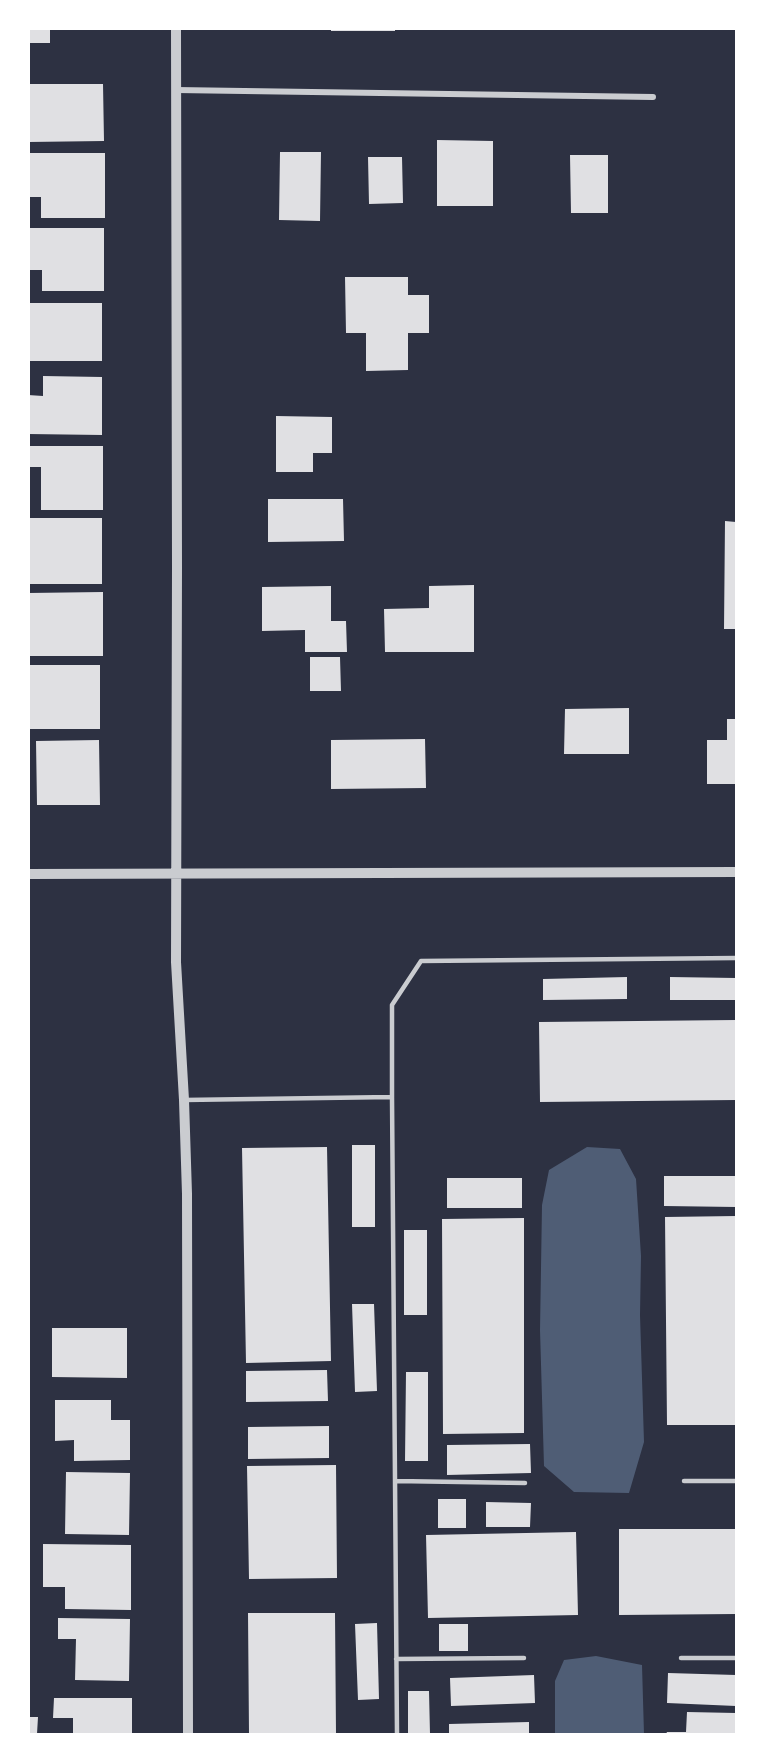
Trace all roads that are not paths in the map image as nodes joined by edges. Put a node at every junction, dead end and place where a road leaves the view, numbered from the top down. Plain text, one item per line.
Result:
1 (176, 28) edge
2 (176, 90) junction
3 (653, 97) dead end
4 (736, 872) edge
5 (28, 874) edge
6 (176, 874) junction
7 (736, 958) edge
8 (392, 1097) junction
9 (184, 1100) junction
10 (395, 1481) junction
11 (684, 1481) dead end
12 (736, 1481) edge
13 (525, 1483) dead end
14 (524, 1658) dead end
15 (681, 1658) dead end
16 (396, 1659) junction
17 (736, 1659) edge
18 (188, 1734) edge
19 (397, 1734) edge

1 - 2 street
2 - 3 street
2 - 6 street
4 - 6 street
5 - 6 street
6 - 9 street
7 - 8 lane
8 - 9 lane
8 - 10 lane
9 - 18 street
10 - 13 lane
10 - 16 lane
11 - 12 lane
14 - 16 lane
15 - 17 lane
16 - 19 lane

